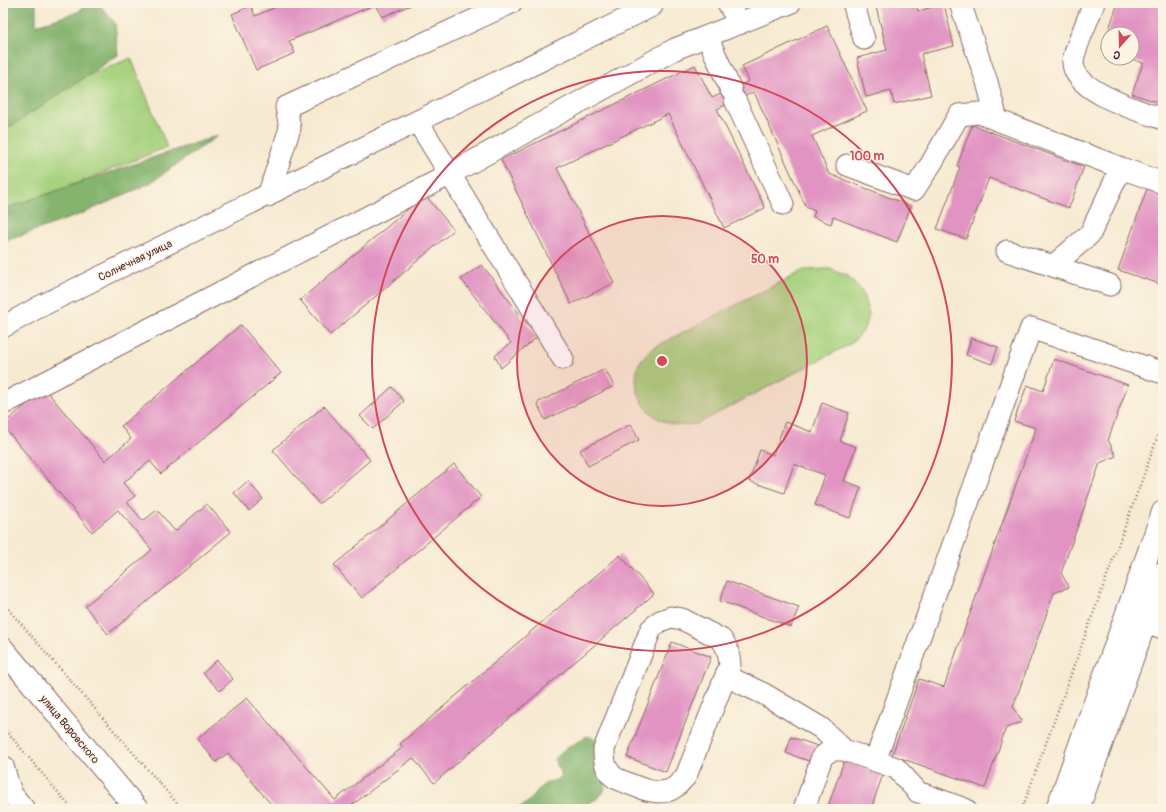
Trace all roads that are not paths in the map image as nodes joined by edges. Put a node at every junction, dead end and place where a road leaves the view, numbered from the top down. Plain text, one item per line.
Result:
1 (511, 3) edge
2 (728, 3) edge
3 (790, 3) edge
4 (853, 3) edge
5 (960, 3) edge
6 (1094, 3) edge
7 (652, 6) dead end
8 (739, 24) junction
9 (707, 36) junction
10 (864, 39) dead end
11 (1163, 119) edge
12 (997, 120) junction
13 (418, 122) junction
14 (847, 164) dead end
15 (1121, 168) junction
16 (449, 174) junction
17 (1163, 183) edge
18 (268, 196) junction
19 (783, 204) dead end
20 (1007, 251) dead end
21 (1053, 266) junction
22 (1110, 285) dead end
23 (3, 327) edge
24 (563, 360) dead end
25 (1163, 373) edge
26 (3, 404) edge
27 (1163, 512) edge
28 (1163, 574) edge
29 (1154, 625) edge
30 (3, 649) edge
31 (726, 676) junction
32 (844, 750) junction
33 (875, 761) junction
34 (3, 766) edge
35 (916, 801) edge
36 (24, 809) edge
37 (137, 809) edge
38 (804, 809) edge
39 (965, 809) edge
40 (1057, 809) edge
41 (1078, 809) edge

1 - 18 street
2 - 8 street
3 - 8 street
4 - 10 street
5 - 12 street
6 - 11 street
7 - 13 street, Солнечная улица
8 - 9 street
9 - 16 street
9 - 19 street
12 - 14 street
12 - 15 street
13 - 16 street
13 - 18 street, Солнечная улица
15 - 17 street
15 - 21 street
16 - 24 street
16 - 26 street
18 - 23 street, Солнечная улица
20 - 21 street
21 - 22 street
25 - 33 street
27 - 40 main road
28 - 29 main road
29 - 41 main road
30 - 37 main road, улица Воровского
31 - 31 street
31 - 32 street
32 - 33 street
32 - 38 street
33 - 35 street
34 - 36 street
35 - 39 street

